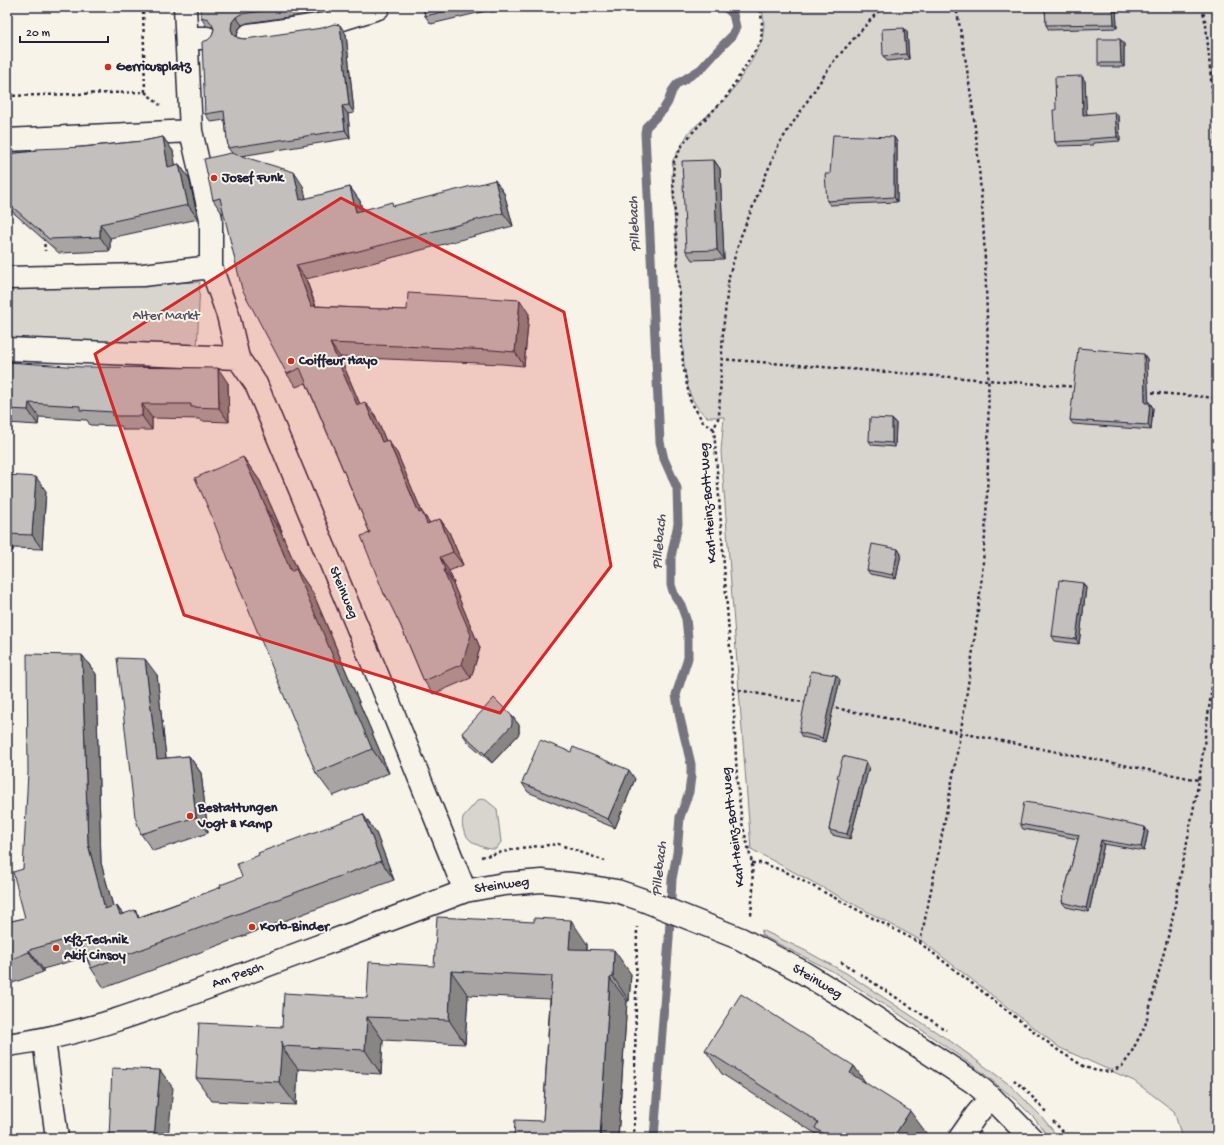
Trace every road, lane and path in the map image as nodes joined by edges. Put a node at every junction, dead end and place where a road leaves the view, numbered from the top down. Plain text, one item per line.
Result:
1 (143, 7) edge
2 (185, 7) edge
3 (760, 7) edge
4 (882, 7) edge
5 (956, 7) edge
6 (1202, 7) edge
7 (378, 8) edge
8 (249, 35) dead end
9 (7, 96) edge
10 (191, 131) junction
11 (7, 140) edge
12 (1217, 143) edge
13 (44, 232) edge
14 (212, 267) junction
15 (46, 276) junction
16 (7, 278) edge
17 (7, 349) edge
18 (238, 358) junction
19 (722, 359) junction
20 (988, 380) junction
21 (1083, 387) edge
22 (1138, 392) edge
23 (1217, 398) edge
24 (714, 428) junction
25 (1217, 640) edge
26 (733, 689) junction
27 (812, 704) edge
28 (828, 707) edge
29 (960, 732) junction
30 (1199, 780) junction
31 (478, 858) dead end
32 (611, 863) dead end
33 (752, 863) junction
34 (465, 891) junction
35 (637, 924) dead end
36 (742, 939) junction
37 (920, 943) junction
38 (44, 1040) junction
39 (7, 1045) edge
40 (991, 1097) junction
41 (57, 1138) edge
42 (634, 1138) edge
43 (960, 1138) edge
44 (1031, 1138) edge

1 - 9 path
2 - 10 street
3 - 24 path, Karl-Heinz-Bott-Weg
4 - 19 path
5 - 20 path
6 - 12 path
7 - 8 street
10 - 11 street
10 - 14 street
13 - 15 path
14 - 15 street
14 - 18 street
15 - 16 street
17 - 18 street
18 - 34 street, Steinweg
19 - 20 path
19 - 24 path
20 - 21 path
20 - 29 path
22 - 23 path
24 - 26 path, Karl-Heinz-Bott-Weg
25 - 30 path
26 - 27 path
26 - 33 path, Karl-Heinz-Bott-Weg
28 - 29 path
29 - 30 path
29 - 37 path
30 - 37 path
31 - 32 path
33 - 36 path, Karl-Heinz-Bott-Weg
33 - 37 path
34 - 36 street, Steinweg
34 - 38 street, Am Pesch
35 - 42 path
36 - 40 street, Steinweg
38 - 39 street, Am Pesch
38 - 41 street
40 - 43 street
40 - 44 street, Steinweg

